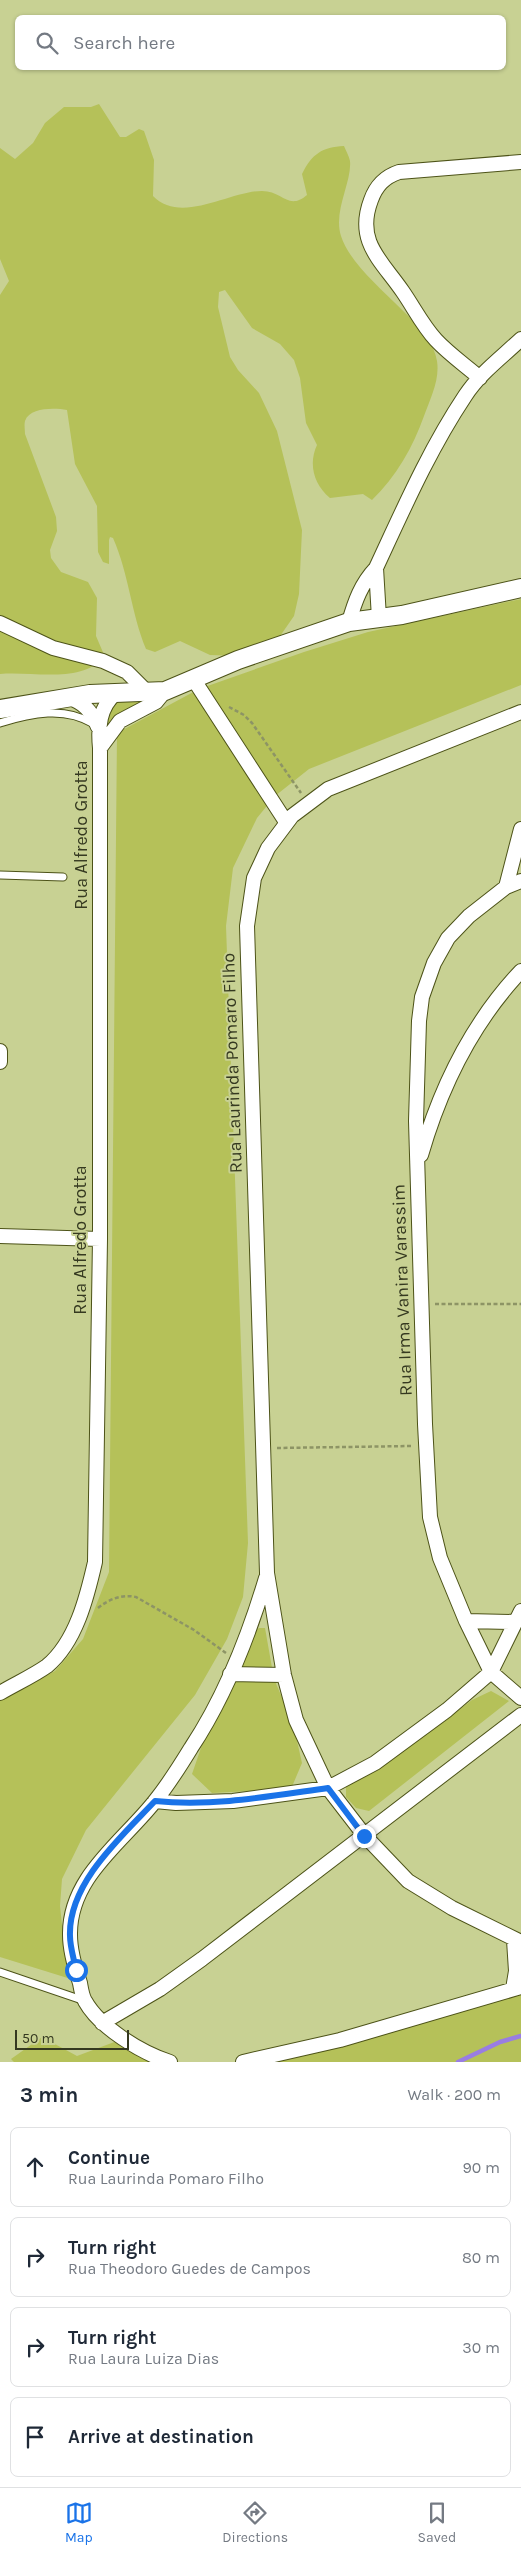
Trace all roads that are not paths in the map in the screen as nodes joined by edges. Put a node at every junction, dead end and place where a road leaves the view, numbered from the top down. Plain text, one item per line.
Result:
1 (521, 162) edge
2 (521, 339) edge
3 (480, 378) junction
4 (376, 568) junction
5 (521, 588) edge
6 (379, 618) junction
7 (348, 622) junction
8 (0, 623) edge
9 (194, 680) junction
10 (165, 691) junction
11 (147, 692) junction
12 (116, 693) junction
13 (67, 697) junction
14 (0, 709) edge
15 (521, 712) edge
16 (0, 723) edge
17 (98, 727) junction
18 (100, 748) junction
19 (286, 822) junction
20 (521, 829) edge
21 (0, 875) edge
22 (63, 877) dead end
23 (521, 881) edge
24 (506, 887) junction
25 (521, 971) edge
26 (0, 1051) edge
27 (0, 1062) edge
28 (417, 1168) junction
29 (0, 1236) edge
30 (100, 1239) junction
31 (267, 1573) junction
32 (518, 1617) edge
33 (466, 1620) junction
34 (491, 1672) junction
35 (230, 1674) junction
36 (284, 1675) junction
37 (0, 1693) edge
38 (521, 1698) edge
39 (521, 1715) edge
40 (328, 1788) junction
41 (155, 1801) junction
42 (364, 1836) junction
43 (517, 1941) edge
44 (0, 1972) edge
45 (517, 1988) edge
46 (85, 2001) junction
47 (102, 2023) junction
48 (170, 2062) edge
49 (243, 2062) edge

1 - 3 street
2 - 3 street
3 - 4 street
4 - 6 street
4 - 7 street
5 - 6 street
6 - 7 street
7 - 9 street
8 - 11 street
9 - 10 street
9 - 19 street
10 - 11 street
10 - 18 street, Rua Alfredo Grotta
11 - 12 street
12 - 13 street
12 - 17 street, Rua Alfredo Grotta
13 - 14 street
13 - 17 street
15 - 19 street, Rua Laurinda Pomaro Filho
16 - 17 lane
17 - 18 street, Rua Alfredo Grotta
18 - 30 street, Rua Alfredo Grotta
19 - 31 street, Rua Laurinda Pomaro Filho
20 - 24 street
21 - 22 lane
23 - 24 street, Rua Irma Vanira Varassim
24 - 28 street, Rua Irma Vanira Varassim
25 - 28 street
26 - 27 street
28 - 33 street, Rua Irma Vanira Varassim
29 - 30 street
30 - 37 street, Rua Alfredo Grotta
31 - 35 street, Rua Laurinda Pomaro Filho
31 - 36 street, Rua Laurinda Pomaro Filho
32 - 33 street
32 - 34 street
33 - 34 street, Rua Irma Vanira Varassim
34 - 38 street, Rua Irma Vanira Varassim
34 - 40 street
35 - 36 street
35 - 41 street, Rua Laurinda Pomaro Filho
36 - 40 street, Rua Laurinda Pomaro Filho
39 - 42 street
40 - 41 street
40 - 42 street, Rua Laurinda Pomaro Filho
41 - 46 street, Rua Laurinda Pomaro Filho
42 - 43 street, Rua Laurinda Pomaro Filho
42 - 47 street
43 - 45 street
44 - 46 lane
45 - 49 street
46 - 47 street
47 - 48 street

